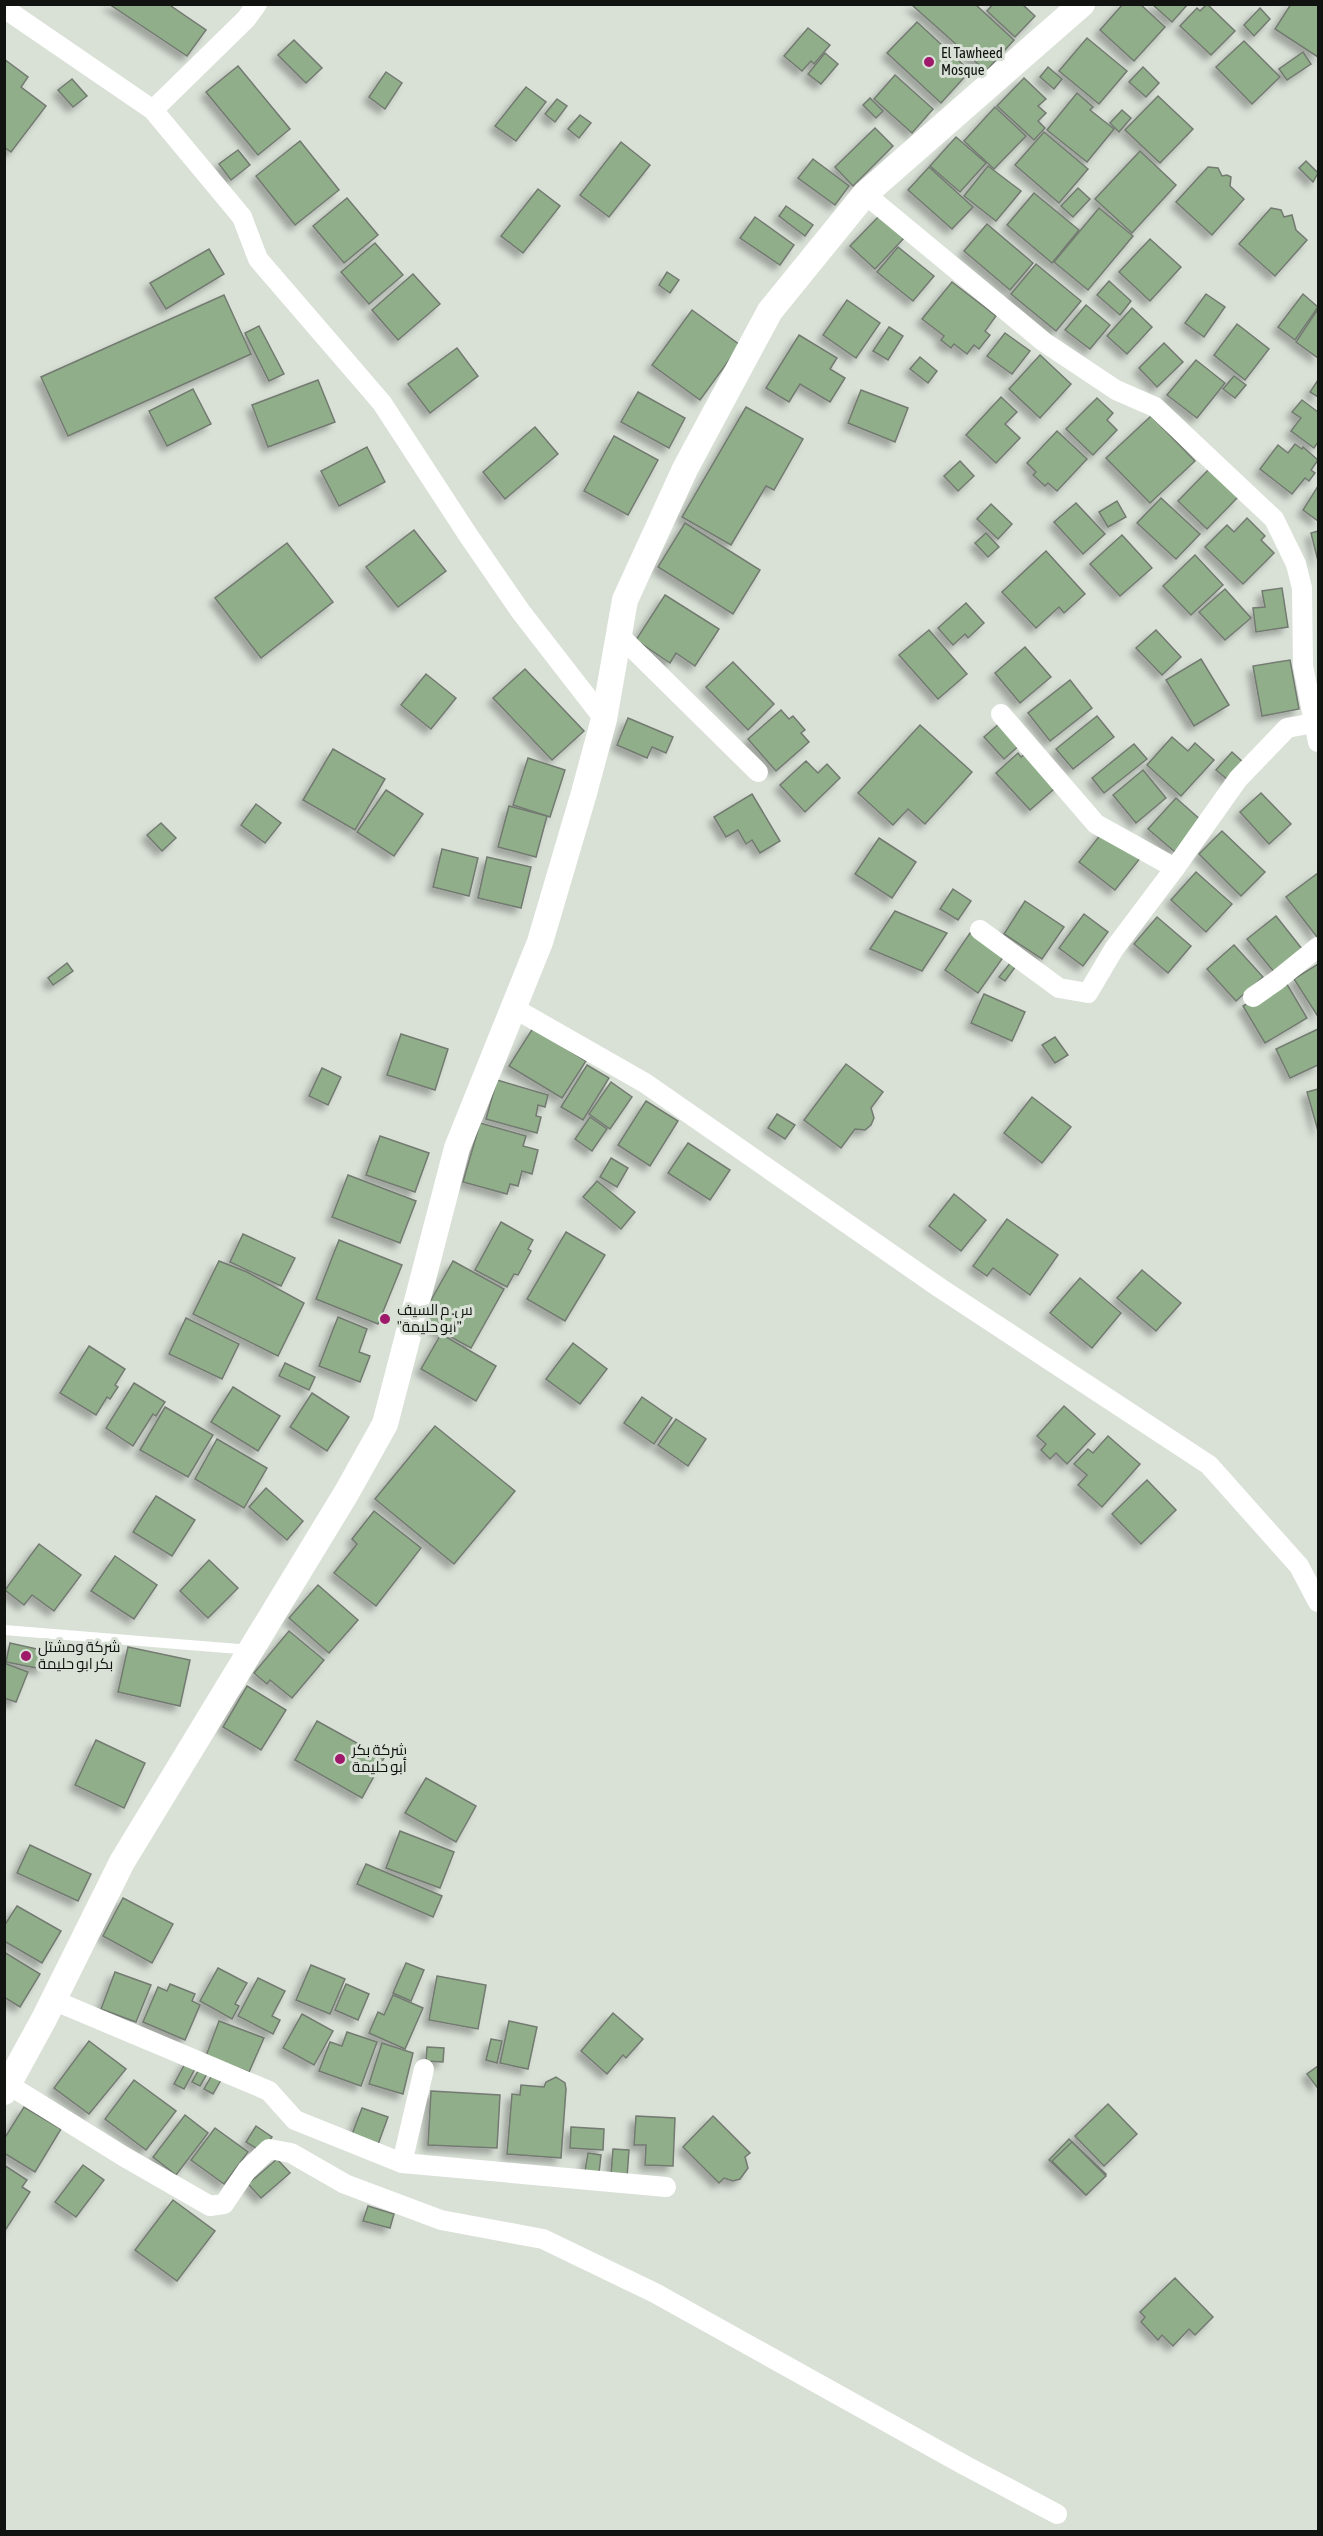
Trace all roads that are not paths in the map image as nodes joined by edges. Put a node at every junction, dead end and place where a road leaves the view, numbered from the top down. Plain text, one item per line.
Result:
1 (257, 4) edge
2 (1082, 4) edge
3 (4, 8) edge
4 (153, 110) junction
5 (866, 194) junction
6 (618, 634) junction
7 (1001, 714) dead end
8 (604, 719) junction
9 (1316, 733) edge
10 (758, 772) dead end
11 (1175, 868) junction
12 (980, 930) dead end
13 (1318, 946) edge
14 (1253, 997) dead end
15 (512, 1007) junction
16 (1318, 1602) edge
17 (4, 1630) edge
18 (251, 1650) junction
19 (53, 2000) junction
20 (424, 2069) dead end
21 (7, 2088) edge
22 (402, 2163) junction
23 (666, 2187) dead end
24 (1057, 2514) dead end

1 - 4 street
2 - 5 street
3 - 4 street
4 - 8 street
5 - 6 street
5 - 9 street
6 - 8 street
6 - 10 street
7 - 11 street
8 - 15 street
9 - 11 street
11 - 12 street
13 - 14 street
15 - 16 street
15 - 18 street
17 - 18 lane
18 - 19 street
19 - 21 street
19 - 22 street
20 - 22 street
21 - 24 street
22 - 23 street

